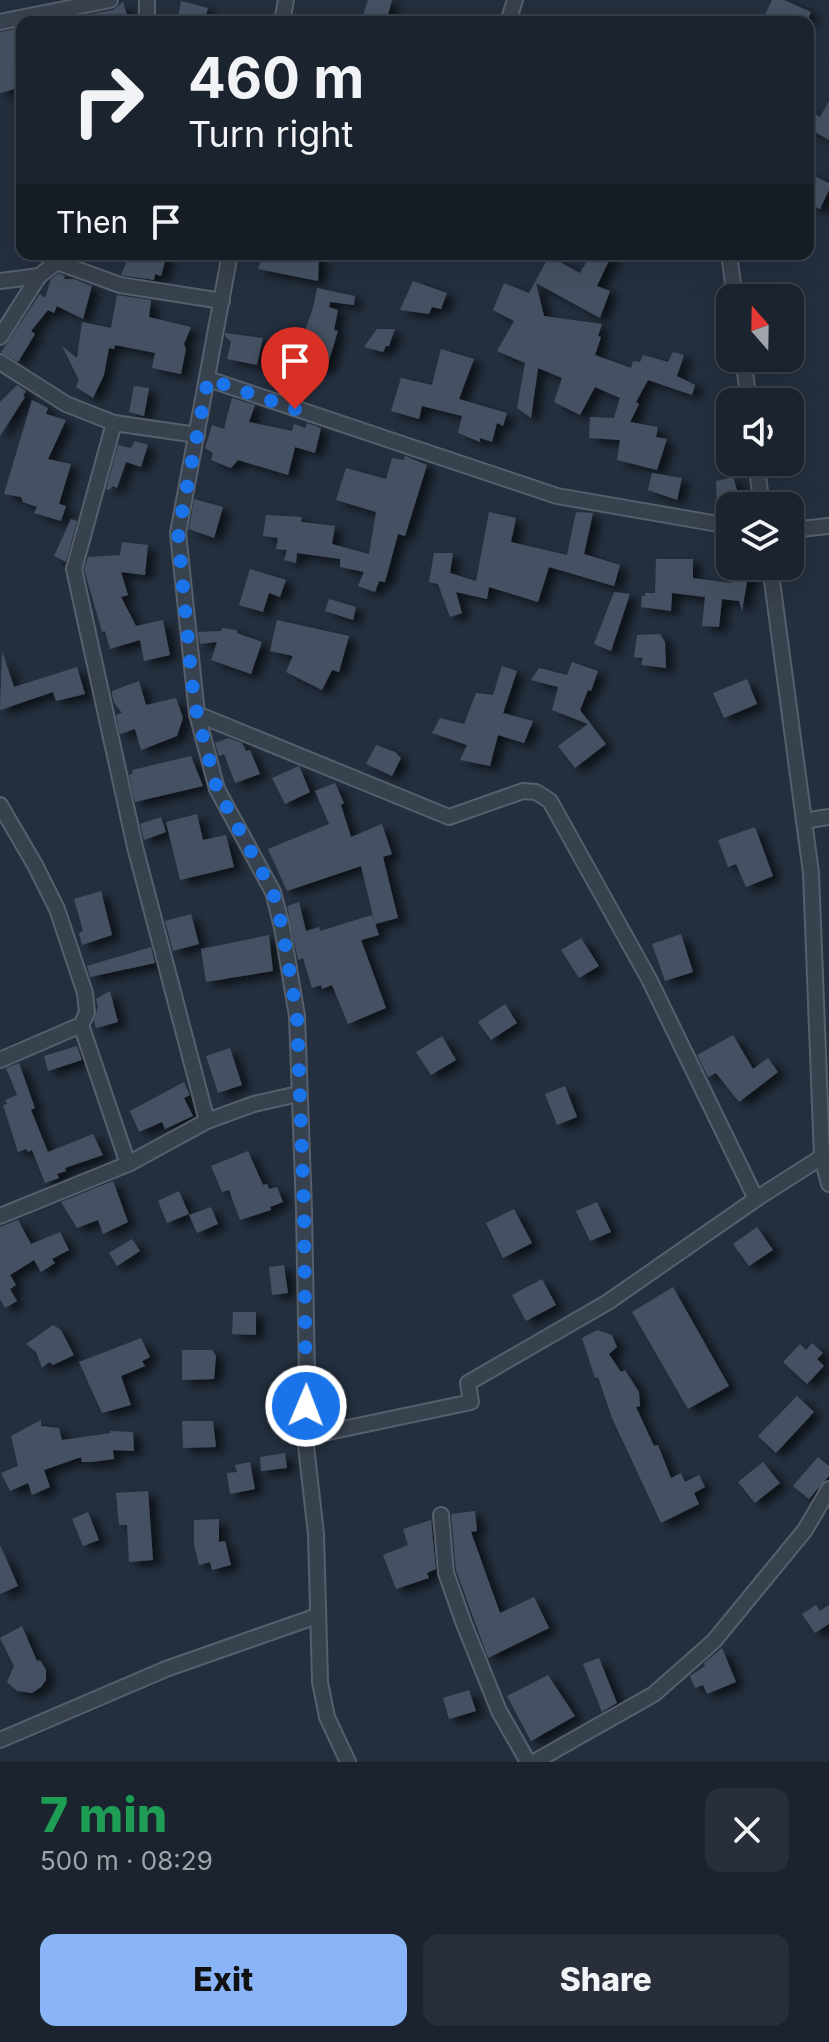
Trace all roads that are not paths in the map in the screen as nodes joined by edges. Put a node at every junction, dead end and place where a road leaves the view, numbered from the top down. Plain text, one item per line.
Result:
1 (110, 0) edge
2 (30, 16) edge
3 (58, 260) edge
4 (64, 260) edge
5 (229, 260) edge
6 (730, 260) edge
7 (39, 276) junction
8 (0, 281) edge
9 (733, 284) edge
10 (222, 301) junction
11 (0, 337) edge
12 (0, 362) edge
13 (208, 379) junction
14 (114, 423) junction
15 (197, 435) junction
16 (716, 524) edge
17 (829, 526) edge
18 (804, 529) edge
19 (772, 580) edge
20 (197, 714) junction
21 (0, 805) edge
22 (829, 817) edge
23 (804, 821) junction
24 (81, 1025) junction
25 (0, 1060) edge
26 (298, 1094) junction
27 (207, 1121) junction
28 (825, 1154) edge
29 (128, 1164) junction
30 (829, 1184) edge
31 (756, 1199) junction
32 (0, 1216) edge
33 (305, 1437) junction
34 (829, 1489) edge
35 (441, 1515) dead end
36 (317, 1616) junction
37 (0, 1740) edge
38 (348, 1762) edge
39 (531, 1762) edge

1 - 2 street
3 - 7 street
4 - 10 street
5 - 10 street
6 - 9 street
7 - 8 street
7 - 11 street
10 - 13 street
12 - 14 street
13 - 15 street
13 - 16 street
14 - 15 street
14 - 27 street
15 - 20 street
17 - 18 street
19 - 23 street
20 - 26 street
20 - 31 street
21 - 24 street
22 - 23 street
23 - 28 street
24 - 25 street
24 - 29 street
26 - 27 street
26 - 33 street
27 - 29 street
28 - 30 street
28 - 31 street
29 - 32 street
31 - 33 street
33 - 36 street
34 - 39 street
35 - 39 street
36 - 37 street
36 - 38 street

